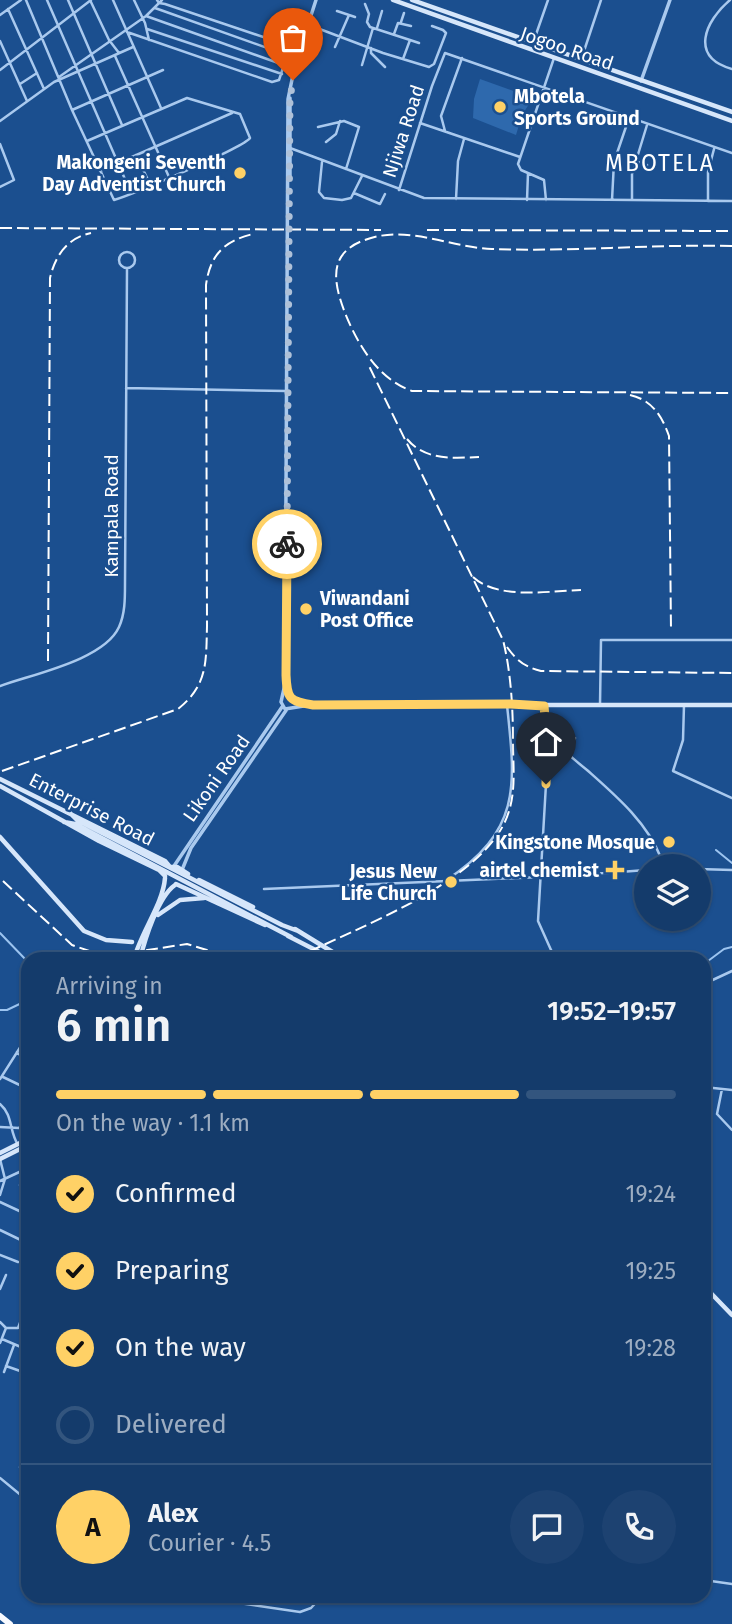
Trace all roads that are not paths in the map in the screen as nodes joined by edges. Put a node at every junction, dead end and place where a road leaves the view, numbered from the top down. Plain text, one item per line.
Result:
1 (23, 0) edge
2 (47, 0) edge
3 (68, 0) edge
4 (90, 0) edge
5 (113, 0) edge
6 (134, 0) edge
7 (317, 0) edge
8 (393, 0) edge
9 (412, 0) edge
10 (548, 0) edge
11 (601, 0) edge
12 (670, 0) edge
13 (159, 1) edge
14 (731, 1) edge
15 (365, 4) dead end
16 (155, 8) junction
17 (8, 9) junction
18 (382, 10) dead end
19 (337, 11) dead end
20 (74, 13) junction
21 (404, 13) dead end
22 (0, 15) edge
23 (349, 15) junction
24 (144, 17) junction
25 (355, 17) dead end
26 (401, 22) junction
27 (59, 24) junction
28 (479, 24) junction
29 (309, 25) junction
30 (411, 26) dead end
31 (432, 26) dead end
32 (375, 28) junction
33 (147, 29) junction
34 (476, 30) junction
35 (126, 31) junction
36 (394, 34) junction
37 (338, 36) junction
38 (42, 37) junction
39 (109, 40) junction
40 (149, 40) junction
41 (410, 40) junction
42 (0, 41) edge
43 (419, 43) dead end
44 (533, 43) junction
45 (133, 47) junction
46 (335, 47) dead end
47 (369, 48) junction
48 (26, 49) junction
49 (92, 53) junction
50 (120, 53) junction
51 (288, 55) junction
52 (115, 56) junction
53 (461, 58) junction
54 (554, 58) junction
55 (403, 60) junction
56 (580, 60) junction
57 (10, 62) junction
58 (76, 64) junction
59 (96, 64) junction
60 (284, 65) junction
61 (362, 65) dead end
62 (437, 65) junction
63 (385, 67) dead end
64 (732, 69) edge
65 (0, 70) edge
66 (163, 70) dead end
67 (79, 71) junction
68 (37, 73) junction
69 (282, 74) junction
70 (147, 78) junction
71 (59, 79) junction
72 (641, 81) junction
73 (20, 84) junction
74 (128, 86) junction
75 (544, 88) junction
76 (44, 89) junction
77 (110, 94) junction
78 (693, 98) junction
79 (27, 101) junction
80 (91, 102) junction
81 (690, 106) junction
82 (161, 108) junction
83 (72, 110) junction
84 (233, 112) junction
85 (732, 112) edge
86 (141, 116) junction
87 (629, 118) junction
88 (0, 121) edge
89 (340, 121) junction
90 (732, 121) edge
91 (420, 123) junction
92 (122, 124) junction
93 (648, 124) junction
94 (318, 127) dead end
95 (104, 132) junction
96 (445, 132) junction
97 (464, 139) junction
98 (87, 141) junction
99 (326, 142) dead end
100 (0, 144) edge
101 (155, 147) junction
102 (715, 147) junction
103 (290, 148) junction
104 (732, 153) edge
105 (136, 155) junction
106 (520, 157) junction
107 (322, 161) junction
108 (635, 161) junction
109 (117, 163) junction
110 (647, 165) dead end
111 (345, 170) junction
112 (100, 171) junction
113 (528, 173) junction
114 (362, 176) junction
115 (169, 177) junction
116 (150, 185) junction
117 (0, 187) edge
118 (399, 190) junction
119 (354, 192) junction
120 (131, 193) junction
121 (385, 194) dead end
122 (456, 199) junction
123 (527, 200) junction
124 (546, 200) junction
125 (612, 200) junction
126 (632, 200) junction
127 (708, 201) junction
128 (732, 201) edge
129 (288, 220) junction
130 (288, 238) junction
131 (127, 269) junction
132 (125, 388) junction
133 (287, 391) junction
134 (287, 482) junction
135 (732, 640) edge
136 (0, 686) edge
137 (283, 698) junction
138 (291, 699) junction
139 (310, 705) junction
140 (507, 705) junction
141 (600, 705) junction
142 (684, 705) junction
143 (732, 705) edge
144 (544, 706) junction
145 (286, 708) junction
146 (575, 738) dead end
147 (547, 740) junction
148 (567, 753) junction
149 (0, 779) edge
150 (0, 786) edge
151 (732, 798) edge
152 (70, 813) junction
153 (64, 822) junction
154 (0, 837) edge
155 (659, 854) edge
156 (172, 867) junction
157 (711, 869) edge
158 (182, 870) junction
159 (732, 870) edge
160 (634, 871) edge
161 (540, 875) junction
162 (165, 877) junction
163 (443, 882) junction
164 (176, 885) junction
165 (167, 888) junction
166 (264, 889) dead end
167 (211, 900) junction
168 (155, 918) junction
169 (298, 930) junction
170 (147, 937) junction
171 (291, 937) junction
172 (140, 940) junction
173 (132, 942) junction
174 (140, 947) junction
175 (138, 952) edge
176 (140, 952) edge
177 (320, 952) edge
178 (333, 952) edge
179 (554, 952) edge
180 (732, 971) edge
181 (711, 981) edge
182 (21, 1046) dead end
183 (17, 1052) junction
184 (21, 1056) edge
185 (1, 1077) edge
186 (21, 1086) edge
187 (711, 1087) edge
188 (722, 1088) junction
189 (732, 1090) edge
190 (1, 1105) edge
191 (0, 1114) edge
192 (0, 1127) edge
193 (21, 1127) edge
194 (12, 1128) junction
195 (732, 1130) edge
196 (21, 1142) edge
197 (18, 1144) junction
198 (21, 1148) edge
199 (0, 1153) edge
200 (0, 1159) edge
201 (21, 1171) edge
202 (5, 1179) junction
203 (0, 1181) edge
204 (0, 1195) edge
205 (0, 1202) edge
206 (21, 1212) edge
207 (0, 1230) edge
208 (21, 1240) edge
209 (0, 1255) edge
210 (18, 1262) dead end
211 (6, 1275) dead end
212 (0, 1289) edge
213 (711, 1293) edge
214 (732, 1315) edge
215 (21, 1320) edge
216 (0, 1322) edge
217 (6, 1328) junction
218 (1, 1341) edge
219 (14, 1345) junction
220 (21, 1348) edge
221 (6, 1366) junction
222 (4, 1371) dead end
223 (21, 1371) edge
224 (0, 1478) edge
225 (21, 1495) edge
226 (711, 1581) edge
227 (732, 1584) edge
228 (239, 1603) edge
229 (315, 1603) edge
230 (0, 1616) edge
231 (10, 1624) edge

1 - 17 street
1 - 38 street
2 - 27 street
3 - 20 street
4 - 20 street
4 - 39 street
5 - 35 street
6 - 24 street
7 - 29 street
7 - 129 street
8 - 34 main road, Jogoo Road
9 - 28 main road, Jogoo Road
10 - 44 street
11 - 56 street
12 - 72 street
13 - 16 street
13 - 51 street
14 - 64 street
15 - 32 street
16 - 24 street
16 - 51 street
17 - 22 street
17 - 48 street
18 - 32 street
19 - 23 street
20 - 27 street
20 - 49 street
21 - 26 street
23 - 25 street
23 - 37 street
24 - 33 street
24 - 35 street
24 - 60 street
26 - 30 street
26 - 36 street
27 - 38 street
27 - 58 street
28 - 34 main road
28 - 44 main road, Jogoo Road
29 - 37 street
29 - 103 street
31 - 62 street
32 - 36 street
32 - 47 street
33 - 40 street
33 - 69 street
34 - 54 main road, Jogoo Road
35 - 39 street
35 - 40 street
35 - 45 street
36 - 41 street
37 - 46 street
37 - 47 street
38 - 48 street
38 - 71 street
39 - 49 street
39 - 50 street
40 - 69 street
41 - 43 street
41 - 55 street, Njiwa Road
42 - 57 street
44 - 56 main road, Jogoo Road
45 - 50 street
45 - 70 street
47 - 55 street
47 - 61 street
47 - 63 street
48 - 57 street
48 - 68 street
49 - 58 street
49 - 59 street
50 - 52 street
51 - 60 street
52 - 59 street
52 - 74 street
53 - 62 street, Njiwa Road
53 - 75 street
53 - 96 street
54 - 75 street
54 - 81 main road, Jogoo Road
55 - 62 street
56 - 72 main road, Jogoo Road
57 - 65 street
57 - 73 street
58 - 67 street
58 - 71 street
59 - 67 street
59 - 77 street
60 - 69 street
62 - 91 street, Njiwa Road
66 - 70 street
67 - 71 street
67 - 80 street
68 - 73 street
68 - 76 street
70 - 74 street
70 - 82 street
71 - 76 street
71 - 83 street
72 - 78 main road, Jogoo Road
73 - 79 street
74 - 77 street
74 - 86 street
75 - 87 street
75 - 106 street
76 - 79 street
77 - 80 street
77 - 92 street
78 - 81 main road
78 - 85 main road, Jogoo Road
79 - 88 street
80 - 83 street
80 - 95 street
81 - 90 main road, Jogoo Road
82 - 84 street
82 - 86 street
83 - 98 street
84 - 101 street
84 - 115 street
86 - 92 street
86 - 101 street
87 - 93 street
87 - 125 street
89 - 94 street
89 - 99 street
89 - 111 street
91 - 96 street
91 - 118 street, Njiwa Road
92 - 95 street
93 - 102 street
93 - 108 street
95 - 98 street
95 - 109 street
96 - 97 street
97 - 106 street
97 - 122 street
98 - 112 street
100 - 117 street
101 - 105 street
101 - 115 street
102 - 104 street
102 - 127 street
103 - 107 street
103 - 129 street
105 - 109 street
105 - 116 street
106 - 113 street
107 - 111 street
107 - 119 street
108 - 110 street
108 - 126 street
109 - 112 street
109 - 120 street
111 - 114 street
112 - 120 street
113 - 123 street
113 - 124 street
114 - 118 street
114 - 119 street
115 - 116 street
116 - 120 street
118 - 122 street, Njiwa Road
119 - 121 street
122 - 123 street, Njiwa Road
123 - 124 street, Njiwa Road
124 - 125 street, Njiwa Road
125 - 126 street, Njiwa Road
126 - 127 street, Njiwa Road
127 - 128 street, Njiwa Road
129 - 130 street
130 - 133 street
130 - 134 street
131 - 131 street
131 - 132 street, Kampala Road
132 - 133 street
132 - 136 street, Kampala Road
133 - 134 street
134 - 137 street
134 - 138 street
135 - 141 street
137 - 138 street
137 - 145 street
138 - 139 street
138 - 145 street
139 - 140 main road
139 - 145 street
140 - 144 main road
140 - 163 street
141 - 142 main road
141 - 144 main road
142 - 143 main road
142 - 151 street
144 - 147 street
145 - 156 street, Likoni Road
145 - 158 street
146 - 148 street
147 - 148 street
147 - 161 street
148 - 155 street
149 - 152 main road, Enterprise Road
150 - 153 main road, Enterprise Road
152 - 156 main road, Enterprise Road
152 - 169 main road
153 - 162 main road, Enterprise Road
153 - 171 main road
154 - 173 main road
156 - 158 main road
156 - 162 main road
157 - 159 street
158 - 164 main road
158 - 169 main road
160 - 161 street
161 - 163 street
161 - 179 street
162 - 164 main road
162 - 165 main road
163 - 166 street
164 - 165 main road
164 - 167 main road
165 - 168 main road
165 - 172 main road
167 - 168 main road
167 - 171 main road
168 - 170 main road
169 - 178 main road
170 - 172 main road
170 - 174 main road
171 - 177 main road
172 - 173 main road
172 - 174 main road
173 - 174 main road
174 - 175 main road
174 - 176 main road
180 - 181 street
182 - 183 street
183 - 184 street
183 - 185 street
185 - 186 street
187 - 188 street
188 - 189 street
188 - 195 street
190 - 191 street
190 - 194 street
192 - 194 street
193 - 194 street
194 - 197 street
196 - 197 main road
197 - 199 main road
198 - 200 main road
200 - 202 street
201 - 202 street
202 - 203 street
202 - 204 street
205 - 206 street
207 - 208 street
209 - 210 street
211 - 212 street
213 - 214 main road
215 - 217 street
216 - 217 street
217 - 218 street
218 - 219 street
219 - 220 street
219 - 221 street
221 - 222 street
221 - 223 street
224 - 225 street
226 - 227 street
228 - 229 street
230 - 231 highway

